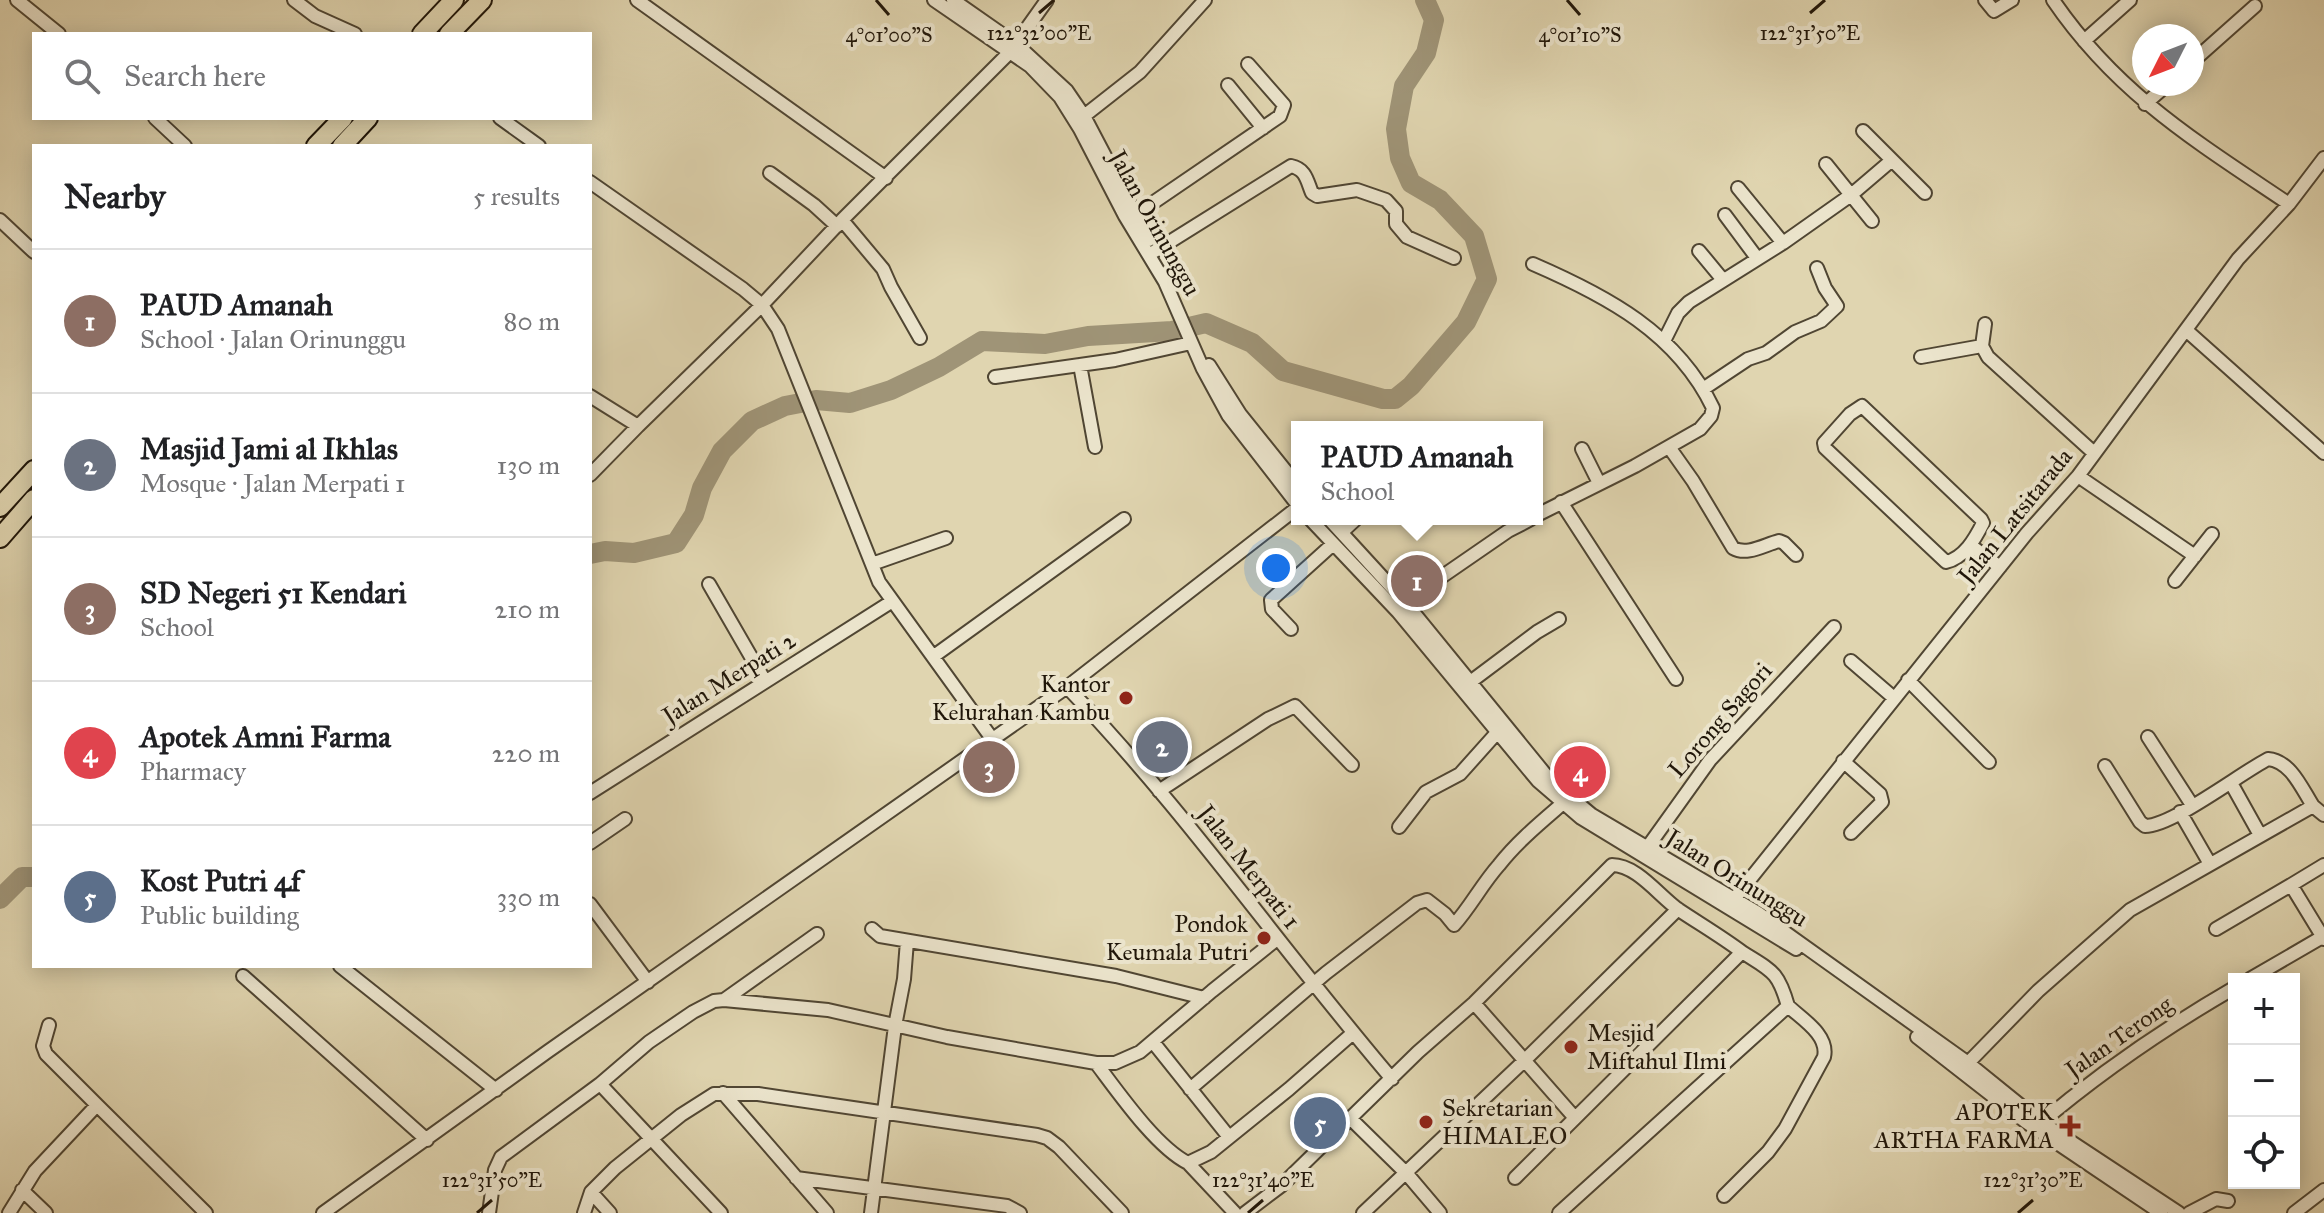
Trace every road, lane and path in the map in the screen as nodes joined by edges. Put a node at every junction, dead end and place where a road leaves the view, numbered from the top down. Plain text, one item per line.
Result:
1 (17, 0) edge
2 (294, 0) edge
3 (454, 0) edge
4 (482, 0) edge
5 (637, 0) edge
6 (934, 0) edge
7 (953, 0) edge
8 (1047, 0) edge
9 (1205, 0) edge
10 (1985, 0) edge
11 (2012, 0) edge
12 (2071, 0) edge
13 (2130, 0) edge
14 (2056, 5) edge
15 (2255, 6) dead end
16 (57, 32) edge
17 (350, 32) edge
18 (424, 32) edge
19 (451, 32) edge
20 (2084, 41) junction
21 (1013, 48) junction
22 (2204, 51) edge
23 (1248, 64) dead end
24 (1228, 85) dead end
25 (2154, 96) edge
26 (2145, 104) junction
27 (1084, 116) junction
28 (157, 120) edge
29 (341, 120) edge
30 (366, 120) edge
31 (503, 120) edge
32 (1263, 128) junction
33 (1863, 131) dead end
34 (183, 144) edge
35 (318, 144) edge
36 (344, 144) edge
37 (536, 144) edge
38 (2324, 158) edge
39 (1892, 160) junction
40 (1826, 164) dead end
41 (770, 173) dead end
42 (2310, 175) junction
43 (886, 178) junction
44 (2324, 181) edge
45 (592, 183) edge
46 (1738, 188) dead end
47 (1925, 193) dead end
48 (1851, 195) junction
49 (2289, 204) junction
50 (1135, 215) junction
51 (1725, 215) dead end
52 (0, 220) edge
53 (1872, 221) dead end
54 (839, 223) junction
55 (1783, 243) junction
56 (32, 250) edge
57 (1155, 251) junction
58 (1699, 251) dead end
59 (1454, 258) dead end
60 (1757, 258) junction
61 (1533, 264) dead end
62 (1817, 268) dead end
63 (1723, 280) junction
64 (762, 305) junction
65 (1181, 309) junction
66 (1985, 324) dead end
67 (2186, 330) junction
68 (1191, 337) junction
69 (920, 338) dead end
70 (1664, 341) junction
71 (1982, 346) junction
72 (1921, 357) dead end
73 (1080, 365) junction
74 (995, 377) dead end
75 (1703, 389) junction
76 (592, 397) edge
77 (638, 426) junction
78 (1095, 447) dead end
79 (1669, 447) junction
80 (1582, 449) dead end
81 (2094, 453) junction
82 (2324, 453) edge
83 (32, 472) edge
84 (592, 473) edge
85 (2078, 476) junction
86 (1291, 478) edge
87 (1599, 483) junction
88 (1291, 498) edge
89 (32, 501) edge
90 (1561, 502) junction
91 (0, 507) edge
92 (1291, 511) edge
93 (1543, 512) edge
94 (1124, 519) dead end
95 (1316, 525) edge
96 (1335, 525) edge
97 (1350, 525) edge
98 (1520, 525) edge
99 (1342, 532) junction
100 (2212, 534) dead end
101 (0, 538) edge
102 (946, 538) dead end
103 (1333, 544) junction
104 (1970, 545) junction
105 (1796, 555) dead end
106 (2195, 556) junction
107 (872, 564) junction
108 (2000, 567) junction
109 (2175, 581) dead end
110 (709, 584) dead end
111 (891, 602) junction
112 (1405, 602) junction
113 (1559, 619) dead end
114 (1834, 627) dead end
115 (1291, 629) dead end
116 (934, 656) junction
117 (1851, 661) dead end
118 (1676, 679) dead end
119 (1908, 680) junction
120 (765, 681) junction
121 (1469, 683) junction
122 (1067, 687) junction
123 (1894, 698) junction
124 (1500, 729) junction
125 (2148, 737) dead end
126 (993, 740) junction
127 (1843, 761) junction
128 (1989, 762) dead end
129 (1352, 765) dead end
130 (2105, 766) dead end
131 (2231, 783) junction
132 (1159, 791) junction
133 (592, 792) edge
134 (1562, 804) junction
135 (2313, 806) junction
136 (2186, 808) junction
137 (2324, 815) edge
138 (625, 819) dead end
139 (1399, 827) dead end
140 (1851, 833) dead end
141 (2260, 835) junction
142 (592, 842) edge
143 (1628, 842) junction
144 (1647, 848) junction
145 (1617, 864) junction
146 (2210, 864) junction
147 (2324, 865) edge
148 (2291, 885) junction
149 (1731, 902) junction
150 (592, 907) edge
151 (1678, 909) junction
152 (872, 929) dead end
153 (2216, 929) dead end
154 (817, 934) dead end
155 (2324, 938) edge
156 (1277, 939) junction
157 (907, 941) junction
158 (1742, 952) junction
159 (343, 968) edge
160 (2261, 973) edge
161 (243, 976) dead end
162 (648, 982) junction
163 (1313, 984) junction
164 (2228, 992) edge
165 (1204, 998) junction
166 (724, 1000) junction
167 (1474, 1003) junction
168 (1880, 1004) junction
169 (1788, 1006) junction
170 (49, 1025) dead end
171 (895, 1026) junction
172 (1353, 1033) junction
173 (1153, 1042) junction
174 (1525, 1060) junction
175 (1096, 1063) junction
176 (1968, 1063) junction
177 (1392, 1079) junction
178 (600, 1084) junction
179 (1190, 1089) junction
180 (496, 1090) junction
181 (723, 1093) junction
182 (97, 1105) junction
183 (884, 1112) junction
184 (1575, 1118) junction
185 (1351, 1119) junction
186 (2038, 1125) junction
187 (1229, 1137) junction
188 (650, 1138) junction
189 (427, 1140) junction
190 (1188, 1163) junction
191 (1407, 1174) junction
192 (796, 1178) junction
193 (1515, 1178) dead end
194 (22, 1190) junction
195 (875, 1190) junction
196 (2324, 1190) edge
197 (591, 1192) junction
198 (1724, 1196) dead end
199 (2228, 1201) dead end
200 (9, 1213) edge
201 (46, 1213) edge
202 (206, 1213) edge
203 (323, 1213) edge
204 (489, 1213) edge
205 (584, 1213) edge
206 (610, 1213) edge
207 (721, 1213) edge
208 (827, 1213) edge
209 (871, 1213) edge
210 (1020, 1213) edge
211 (1122, 1213) edge
212 (1235, 1213) edge
213 (1245, 1213) edge
214 (1363, 1213) edge
215 (1440, 1213) edge
216 (1559, 1213) edge
217 (2161, 1213) edge
218 (2179, 1213) edge
219 (2189, 1213) edge
220 (2294, 1213) edge

1 - 16 street
2 - 17 street
3 - 18 highway
4 - 19 highway
5 - 43 street
6 - 21 street, Jalan Orinunggu
7 - 21 street, Jalan Orinunggu
8 - 21 street
9 - 27 street
10 - 11 street
12 - 14 street
13 - 20 street
14 - 20 street
15 - 22 street
20 - 26 street
21 - 27 street, Jalan Orinunggu
21 - 43 street
21 - 65 street, Jalan Orinunggu
23 - 32 street
24 - 32 street
25 - 26 street
26 - 49 street
27 - 50 street, Jalan Orinunggu
28 - 34 street
29 - 35 highway
30 - 36 highway
31 - 37 street
32 - 50 street
33 - 39 street
38 - 42 street, Jalan Latsitarada
39 - 47 street
39 - 48 street
40 - 48 street
41 - 54 street
42 - 44 street
42 - 49 street, Jalan Latsitarada
43 - 54 street
45 - 64 street
46 - 55 street
48 - 53 street
48 - 55 street
49 - 67 street, Jalan Latsitarada
50 - 57 street, Jalan Orinunggu
51 - 60 street
52 - 56 street
54 - 64 street
54 - 69 street
55 - 60 street
57 - 59 street
57 - 65 street, Jalan Orinunggu
58 - 63 street
60 - 63 street
61 - 70 street
62 - 75 street
63 - 70 street
64 - 77 street
64 - 107 street
65 - 68 street, Jalan Orinunggu
66 - 71 street
67 - 81 street, Jalan Latsitarada
67 - 82 street
68 - 73 street
68 - 86 street, Jalan Orinunggu
68 - 88 street, Jalan Orinunggu
70 - 75 street
71 - 72 street
71 - 81 street
73 - 74 street
73 - 78 street
75 - 79 street
76 - 77 street
77 - 84 street
79 - 87 street
79 - 105 street
80 - 87 street
81 - 85 street, Jalan Latsitarada
83 - 91 highway
85 - 106 street
85 - 108 street, Jalan Latsitarada
87 - 90 street
89 - 101 highway
90 - 93 street
90 - 118 street
92 - 122 street
94 - 116 street
95 - 103 street, Jalan Orinunggu
96 - 99 street, Jalan Orinunggu
97 - 99 street
98 - 112 street
99 - 112 street, Jalan Orinunggu
100 - 106 street
102 - 107 street
103 - 115 street
103 - 124 street, Jalan Orinunggu
104 - 104 street
104 - 108 street
106 - 109 street
107 - 111 street
108 - 119 street, Jalan Latsitarada
110 - 120 street
111 - 116 street
111 - 120 street, Jalan Merpati 2
112 - 121 street, Jalan Orinunggu
113 - 121 street
114 - 144 street, Lorong Sagori
116 - 126 street
117 - 123 street
119 - 123 street, Jalan Latsitarada
119 - 128 street
120 - 133 street, Jalan Merpati 2
121 - 124 street, Jalan Orinunggu
122 - 126 street
122 - 132 street, Jalan Merpati 1
123 - 127 street, Jalan Latsitarada
124 - 134 street, Jalan Orinunggu
124 - 139 street
124 - 143 street, Jalan Orinunggu
125 - 136 street
126 - 162 street
127 - 140 street
127 - 149 street, Jalan Latsitarada
129 - 132 street
130 - 136 street
131 - 135 street
131 - 136 street
131 - 141 street
132 - 156 street, Jalan Merpati 1
134 - 143 street, Jalan Orinunggu
134 - 163 street
135 - 137 street
135 - 141 street
136 - 146 street
138 - 142 street
141 - 146 street
143 - 144 street, Jalan Orinunggu
143 - 145 street
143 - 149 street, Jalan Orinunggu
144 - 149 street, Jalan Orinunggu
145 - 151 street
145 - 167 street
146 - 176 street
147 - 148 street
148 - 153 street
148 - 155 street
149 - 168 street, Jalan Orinunggu
150 - 162 street
151 - 158 street
151 - 174 street
152 - 157 street
154 - 166 street
155 - 160 street
156 - 163 street, Jalan Merpati 1
156 - 165 street
157 - 165 street
157 - 171 street
158 - 169 street
158 - 184 street
159 - 180 street
161 - 189 street
162 - 180 street
163 - 172 street, Jalan Merpati 1
163 - 179 street
164 - 186 street, Jalan Terong
165 - 173 street
166 - 171 street
166 - 178 street
167 - 174 street
167 - 177 street
168 - 176 street, Jalan Orinunggu
168 - 186 street, Jalan Orinunggu
169 - 198 street
169 - 216 street
170 - 182 street
171 - 175 street
171 - 183 street
172 - 177 street, Jalan Merpati 1
172 - 187 street
173 - 175 street
173 - 179 street
174 - 184 street
174 - 191 street
175 - 190 street
176 - 186 street, Jalan Orinunggu
177 - 185 street
178 - 188 street
178 - 204 street
179 - 187 street
180 - 189 street
181 - 183 street
181 - 188 street
181 - 192 street
182 - 194 street
182 - 202 street
183 - 195 street
183 - 211 street
184 - 193 street
185 - 191 street
185 - 213 street
186 - 217 street, Jalan Orinunggu
186 - 218 street, Jalan Orinunggu
187 - 190 street
188 - 197 street
188 - 207 street
189 - 203 street
190 - 212 street
191 - 214 street
191 - 215 street
192 - 195 street
192 - 208 street
194 - 200 street
194 - 201 street
195 - 209 street
195 - 210 street
196 - 220 street
197 - 205 street
197 - 206 street
199 - 219 street

